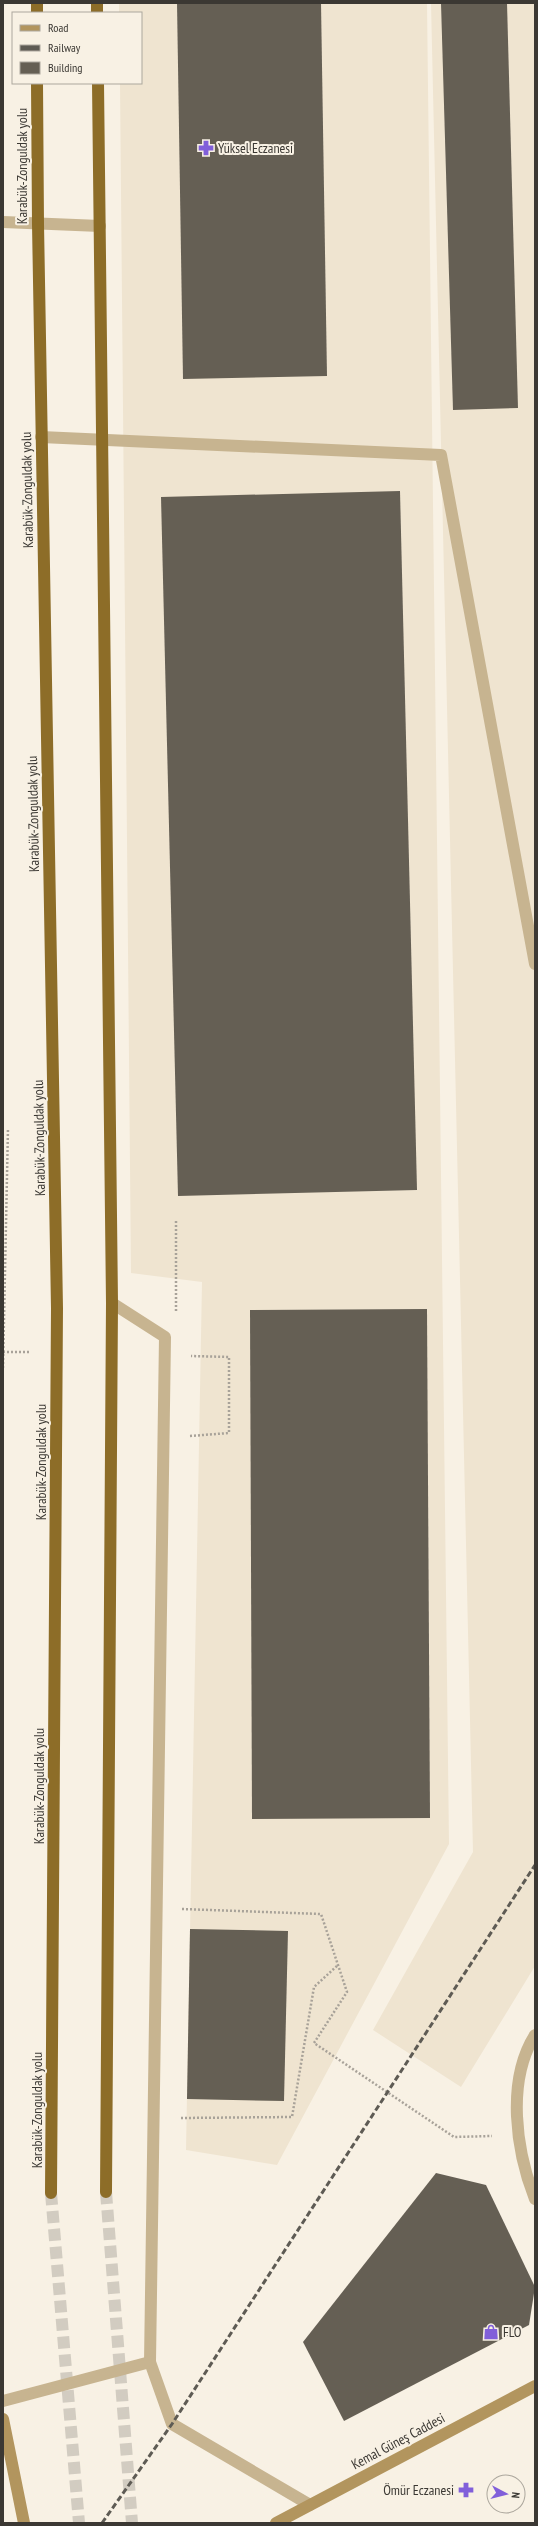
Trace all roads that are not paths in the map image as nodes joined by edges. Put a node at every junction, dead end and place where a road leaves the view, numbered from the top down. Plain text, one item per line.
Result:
1 (37, 84) edge
2 (98, 84) edge
3 (3, 222) edge
4 (38, 224) junction
5 (100, 226) junction
6 (41, 437) junction
7 (102, 438) junction
8 (535, 964) edge
9 (112, 1304) junction
10 (535, 2036) edge
11 (51, 2192) tunnel mouth
12 (106, 2192) tunnel mouth
13 (535, 2199) edge
14 (150, 2362) junction
15 (535, 2386) edge
16 (3, 2401) edge
17 (3, 2419) edge
18 (310, 2505) junction
19 (24, 2523) edge
20 (276, 2523) edge

1 - 4 highway, Karabük-Zonguldak yolu
2 - 5 highway
3 - 4 street
4 - 5 street
4 - 6 highway, Karabük-Zonguldak yolu
5 - 7 highway
6 - 7 street
6 - 11 highway, Karabük-Zonguldak yolu
7 - 8 street
7 - 9 highway
9 - 12 highway
9 - 14 street
10 - 13 street
14 - 16 street
14 - 18 street
15 - 18 street, Kemal Güneş Caddesi
17 - 19 street
18 - 20 street, Kemal Güneş Caddesi

